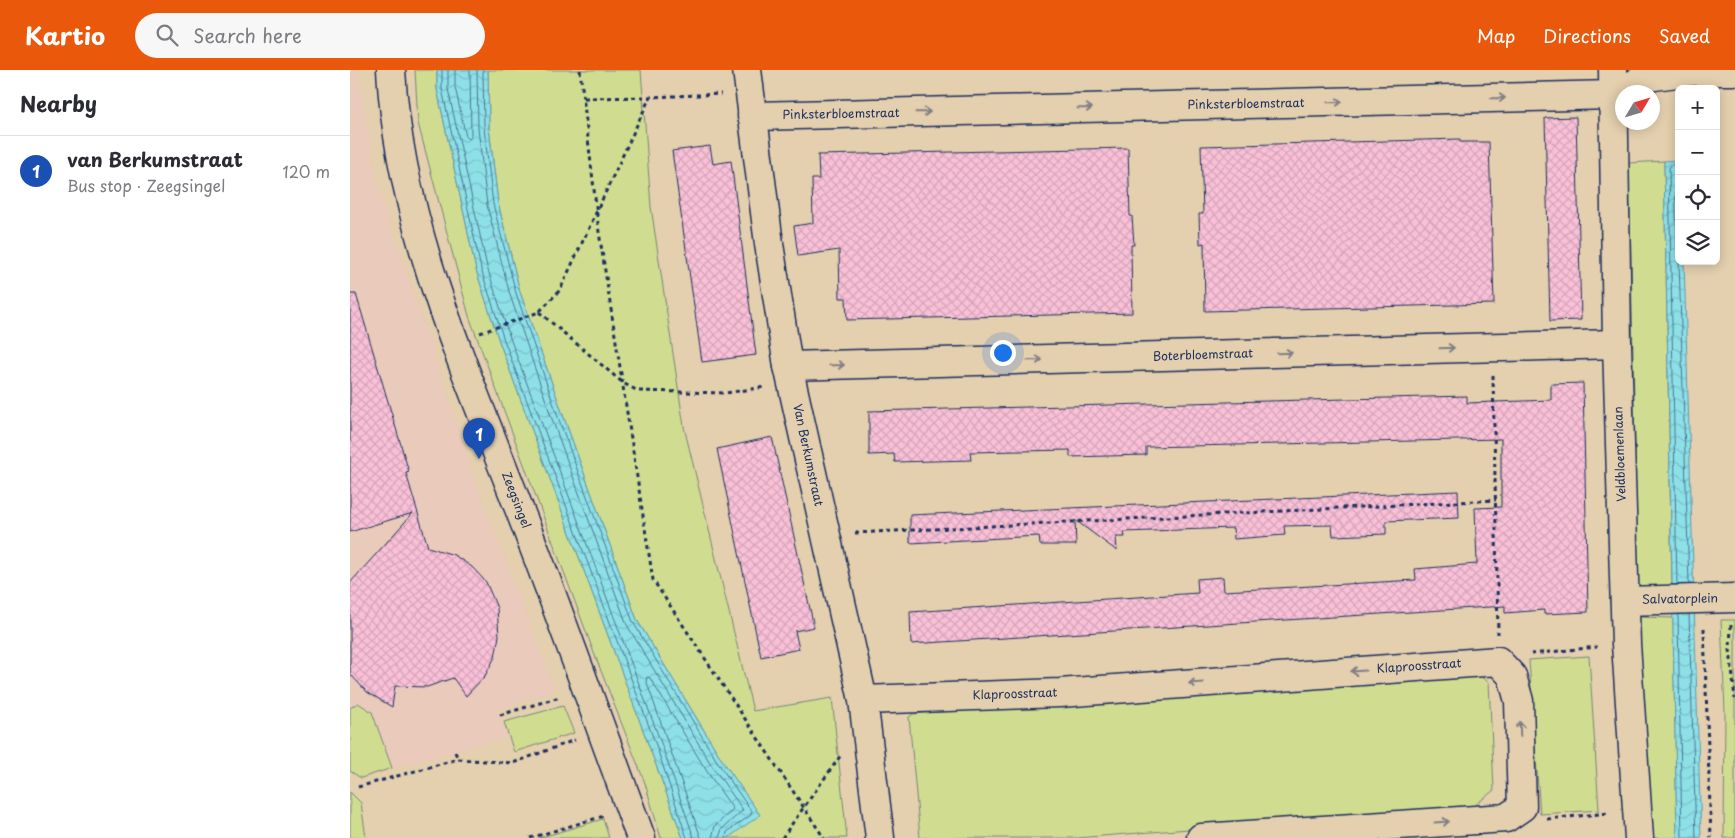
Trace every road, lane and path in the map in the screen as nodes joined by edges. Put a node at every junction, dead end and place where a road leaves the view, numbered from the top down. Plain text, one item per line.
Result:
1 (391, 70) edge
2 (580, 70) edge
3 (1735, 71) edge
4 (1613, 82) edge
5 (749, 93) edge
6 (650, 97) junction
7 (584, 98) junction
8 (597, 210) junction
9 (539, 312) junction
10 (480, 333) dead end
11 (1617, 344) junction
12 (1493, 347) junction
13 (790, 375) junction
14 (623, 383) junction
15 (1496, 500) junction
16 (826, 535) junction
17 (1733, 598) edge
18 (1625, 600) junction
19 (1701, 600) junction
20 (1626, 644) junction
21 (1730, 649) junction
22 (1735, 650) edge
23 (1505, 668) junction
24 (586, 689) junction
25 (1735, 699) edge
26 (864, 711) junction
27 (500, 716) dead end
28 (602, 731) junction
29 (455, 752) dead end
30 (458, 759) junction
31 (358, 788) dead end
32 (1522, 807) junction
33 (630, 808) junction
34 (804, 808) junction
35 (1637, 810) junction
36 (530, 838) edge
37 (641, 838) edge
38 (782, 838) edge
39 (824, 838) edge
40 (880, 838) edge
41 (1201, 838) edge
42 (1639, 838) edge
43 (1711, 838) edge

1 - 24 street, Zeegsingel
2 - 7 path
3 - 4 street, Pinksterbloemstraat
5 -> 4 street, Pinksterbloemstraat
4 - 11 street, Veldbloemenlaan
5 - 6 path
5 - 13 street, Van Berkumstraat
6 - 7 path
6 - 8 path
7 - 8 path
8 - 9 path
8 - 14 path
9 - 10 path
9 - 14 path
11 - 12 street, Boterbloemstraat
11 - 18 street, Veldbloemenlaan
13 -> 12 street, Boterbloemstraat
12 - 15 path
13 - 14 path
13 - 16 street, Van Berkumstraat
14 - 34 path
15 - 16 path
15 - 23 path
16 - 26 street, Van Berkumstraat
17 - 19 street, Salvatorplein
17 - 21 path
18 - 19 street, Salvatorplein
18 - 20 street, Veldbloemenlaan
19 - 43 path
20 - 23 path
20 - 35 street, Veldbloemenlaan
21 - 22 path
21 - 25 path
23 -> 26 street, Klaproosstraat
32 -> 23 street
24 - 27 path
24 - 28 street, Zeegsingel
26 - 34 path
26 - 40 street, Van Berkumstraat
28 - 30 path
28 - 33 street, Zeegsingel
29 - 30 path
30 - 31 path
32 - 35 path
41 -> 32 street
33 - 36 path
33 - 37 street, Zeegsingel
34 - 38 path
34 - 39 path
35 - 42 street, Veldbloemenlaan

